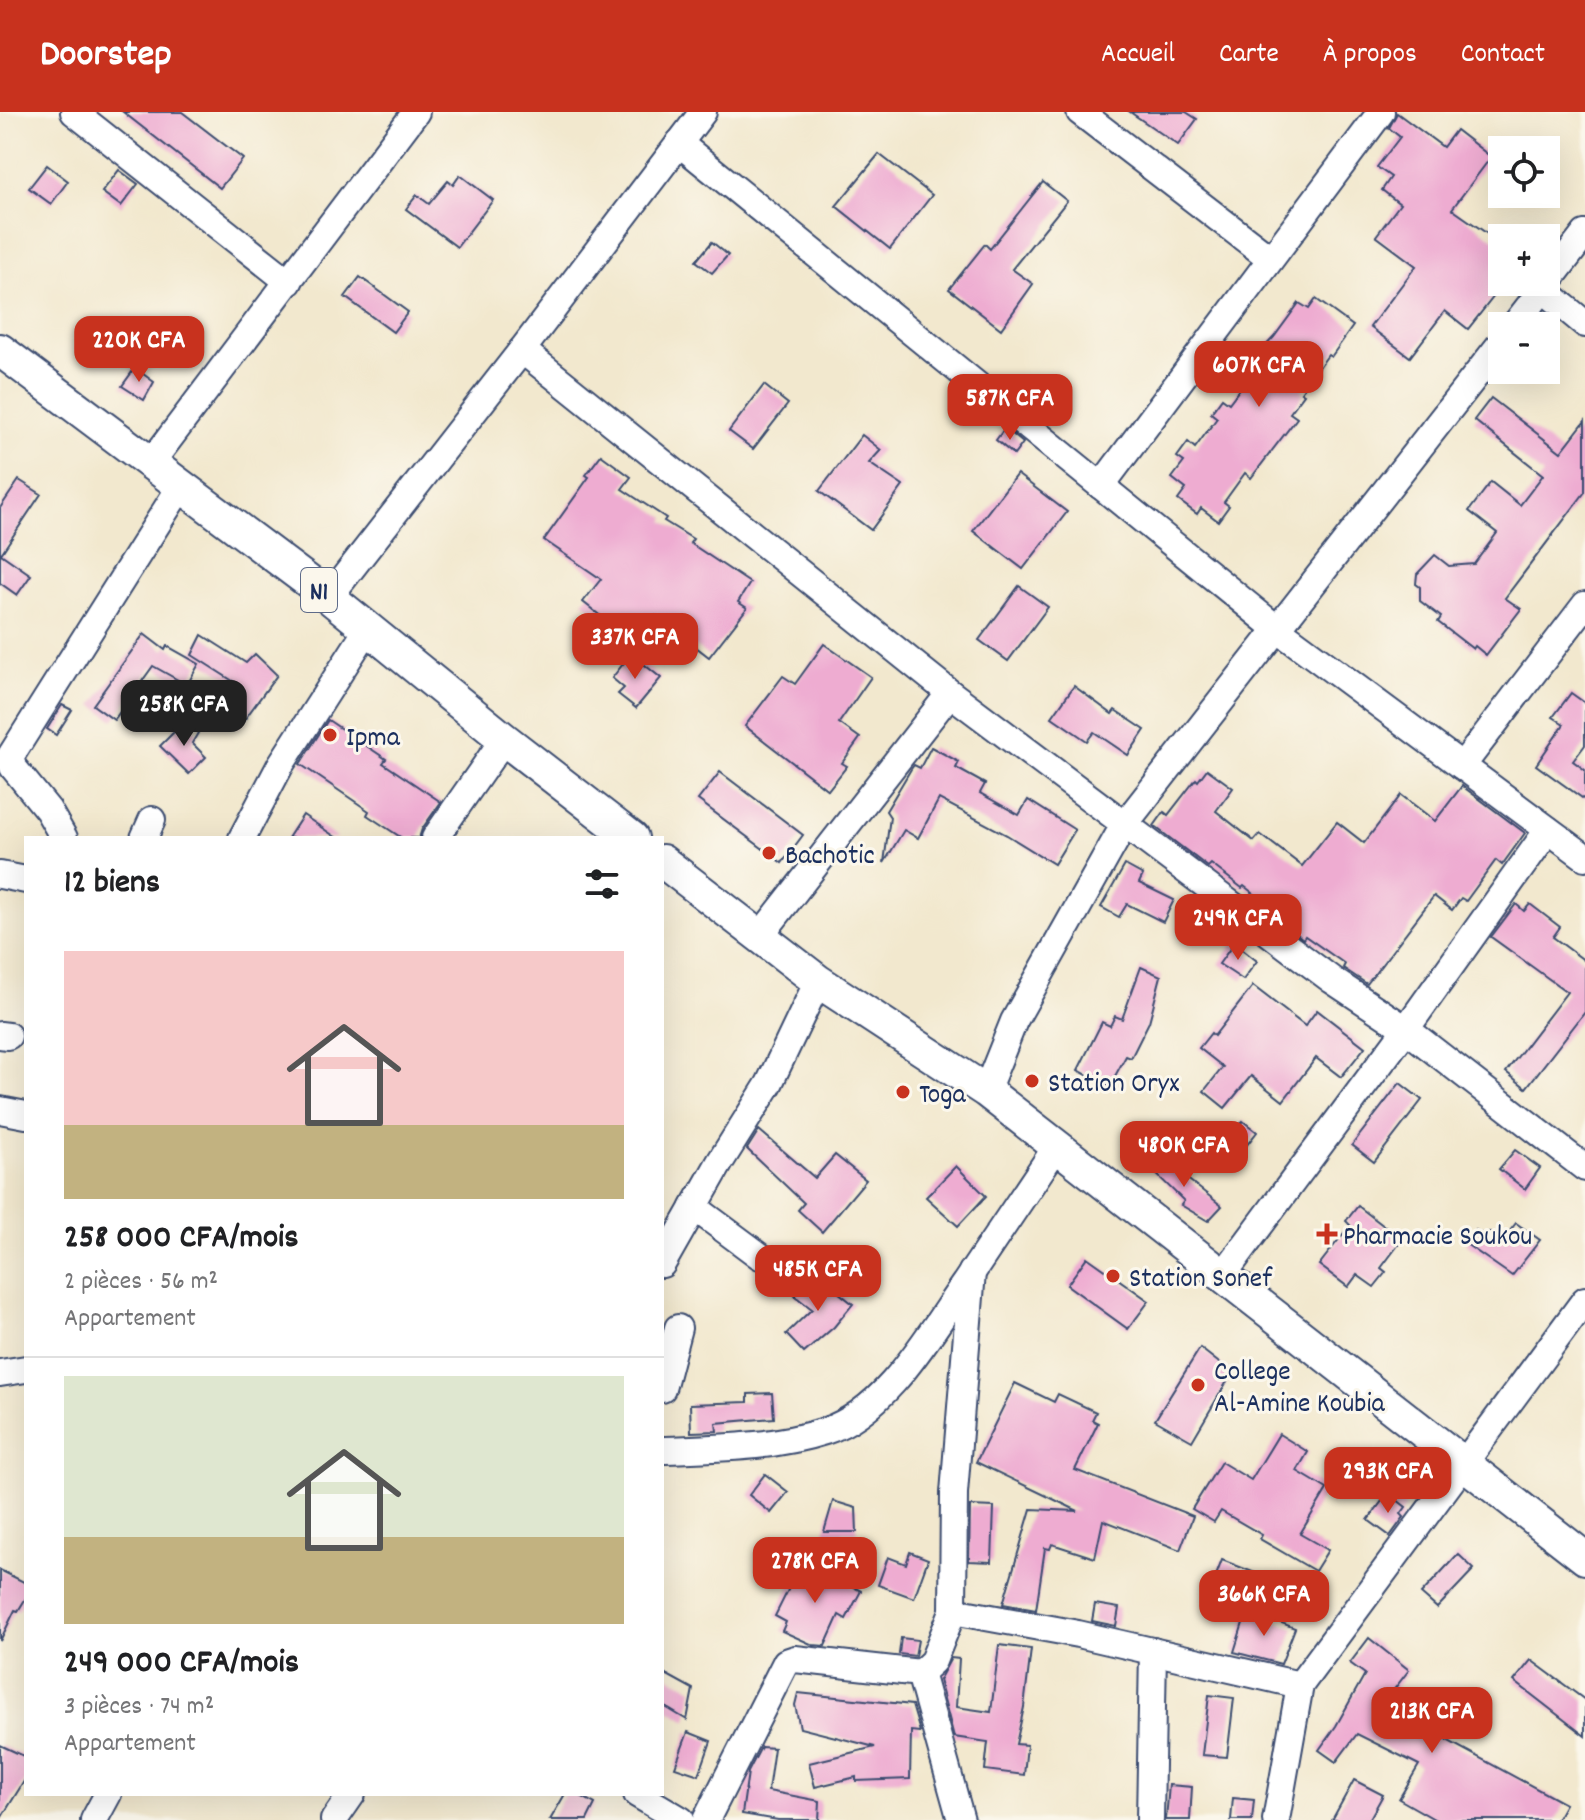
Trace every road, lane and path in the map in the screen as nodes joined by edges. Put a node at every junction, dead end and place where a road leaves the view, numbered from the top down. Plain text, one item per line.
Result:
1 (74, 112) edge
2 (416, 112) edge
3 (703, 112) edge
4 (1080, 112) edge
5 (1381, 112) edge
6 (679, 143) junction
7 (1585, 234) edge
8 (1270, 258) junction
9 (1560, 267) edge
10 (289, 282) junction
11 (1538, 296) edge
12 (1551, 296) edge
13 (1525, 312) edge
14 (1585, 324) edge
15 (0, 350) edge
16 (522, 350) junction
17 (1488, 360) edge
18 (150, 464) junction
19 (181, 486) junction
20 (1101, 486) junction
21 (329, 597) junction
22 (1585, 605) edge
23 (1276, 628) junction
24 (367, 630) junction
25 (950, 693) junction
26 (504, 739) junction
27 (1462, 766) junction
28 (1124, 825) junction
29 (1548, 830) junction
30 (63, 836) edge
31 (243, 836) edge
32 (436, 836) edge
33 (629, 836) edge
34 (1585, 857) edge
35 (664, 863) edge
36 (0, 875) edge
37 (24, 880) edge
38 (760, 936) junction
39 (818, 981) junction
40 (1406, 1029) junction
41 (986, 1091) junction
42 (0, 1110) edge
43 (24, 1115) edge
44 (1057, 1146) junction
45 (1585, 1168) edge
46 (694, 1207) junction
47 (760, 1256) dead end
48 (664, 1260) edge
49 (972, 1272) junction
50 (1223, 1275) junction
51 (1585, 1300) edge
52 (678, 1328) dead end
53 (24, 1369) edge
54 (0, 1373) edge
55 (664, 1381) edge
56 (664, 1450) edge
57 (1462, 1463) junction
58 (1585, 1558) edge
59 (953, 1611) junction
60 (1153, 1651) junction
61 (920, 1673) junction
62 (1300, 1685) junction
63 (107, 1796) edge
64 (351, 1796) edge
65 (640, 1796) edge
66 (94, 1820) edge
67 (334, 1820) edge
68 (681, 1820) edge
69 (706, 1820) edge
70 (961, 1820) edge
71 (1150, 1820) edge
72 (1276, 1820) edge

1 - 10 street
2 - 10 street
3 - 6 street
4 - 8 street
5 - 8 street
6 - 16 street
6 - 20 street
7 - 9 street
8 - 20 street
10 - 18 street
11 - 13 street
12 - 14 street
15 - 18 main road, N1
16 - 21 street
16 - 25 street
17 - 23 street
18 - 19 main road, N1
19 - 21 main road, N1
19 - 30 street
20 - 23 street
21 - 24 main road, N1
22 - 27 street
23 - 27 street
23 - 28 street
24 - 26 main road, N1
24 - 31 street
25 - 28 street
25 - 38 street
26 - 32 street
26 - 33 main road, N1
27 - 29 street
28 - 40 street
28 - 41 street
29 - 34 street
29 - 40 street
35 - 38 main road
36 - 37 street
38 - 39 main road
39 - 41 main road
39 - 46 street
40 - 45 street
40 - 50 street
41 - 44 main road
42 - 43 street
44 - 49 street
44 - 50 main road
46 - 47 street
46 - 48 street
49 - 56 street
49 - 59 street
50 - 57 main road
51 - 57 street
52 - 55 street
53 - 54 street
57 - 58 main road
57 - 62 street
59 - 60 street
59 - 61 street
60 - 62 street
60 - 71 street
61 - 69 street
61 - 70 street
62 - 72 street
63 - 66 street
64 - 67 street
65 - 68 street

